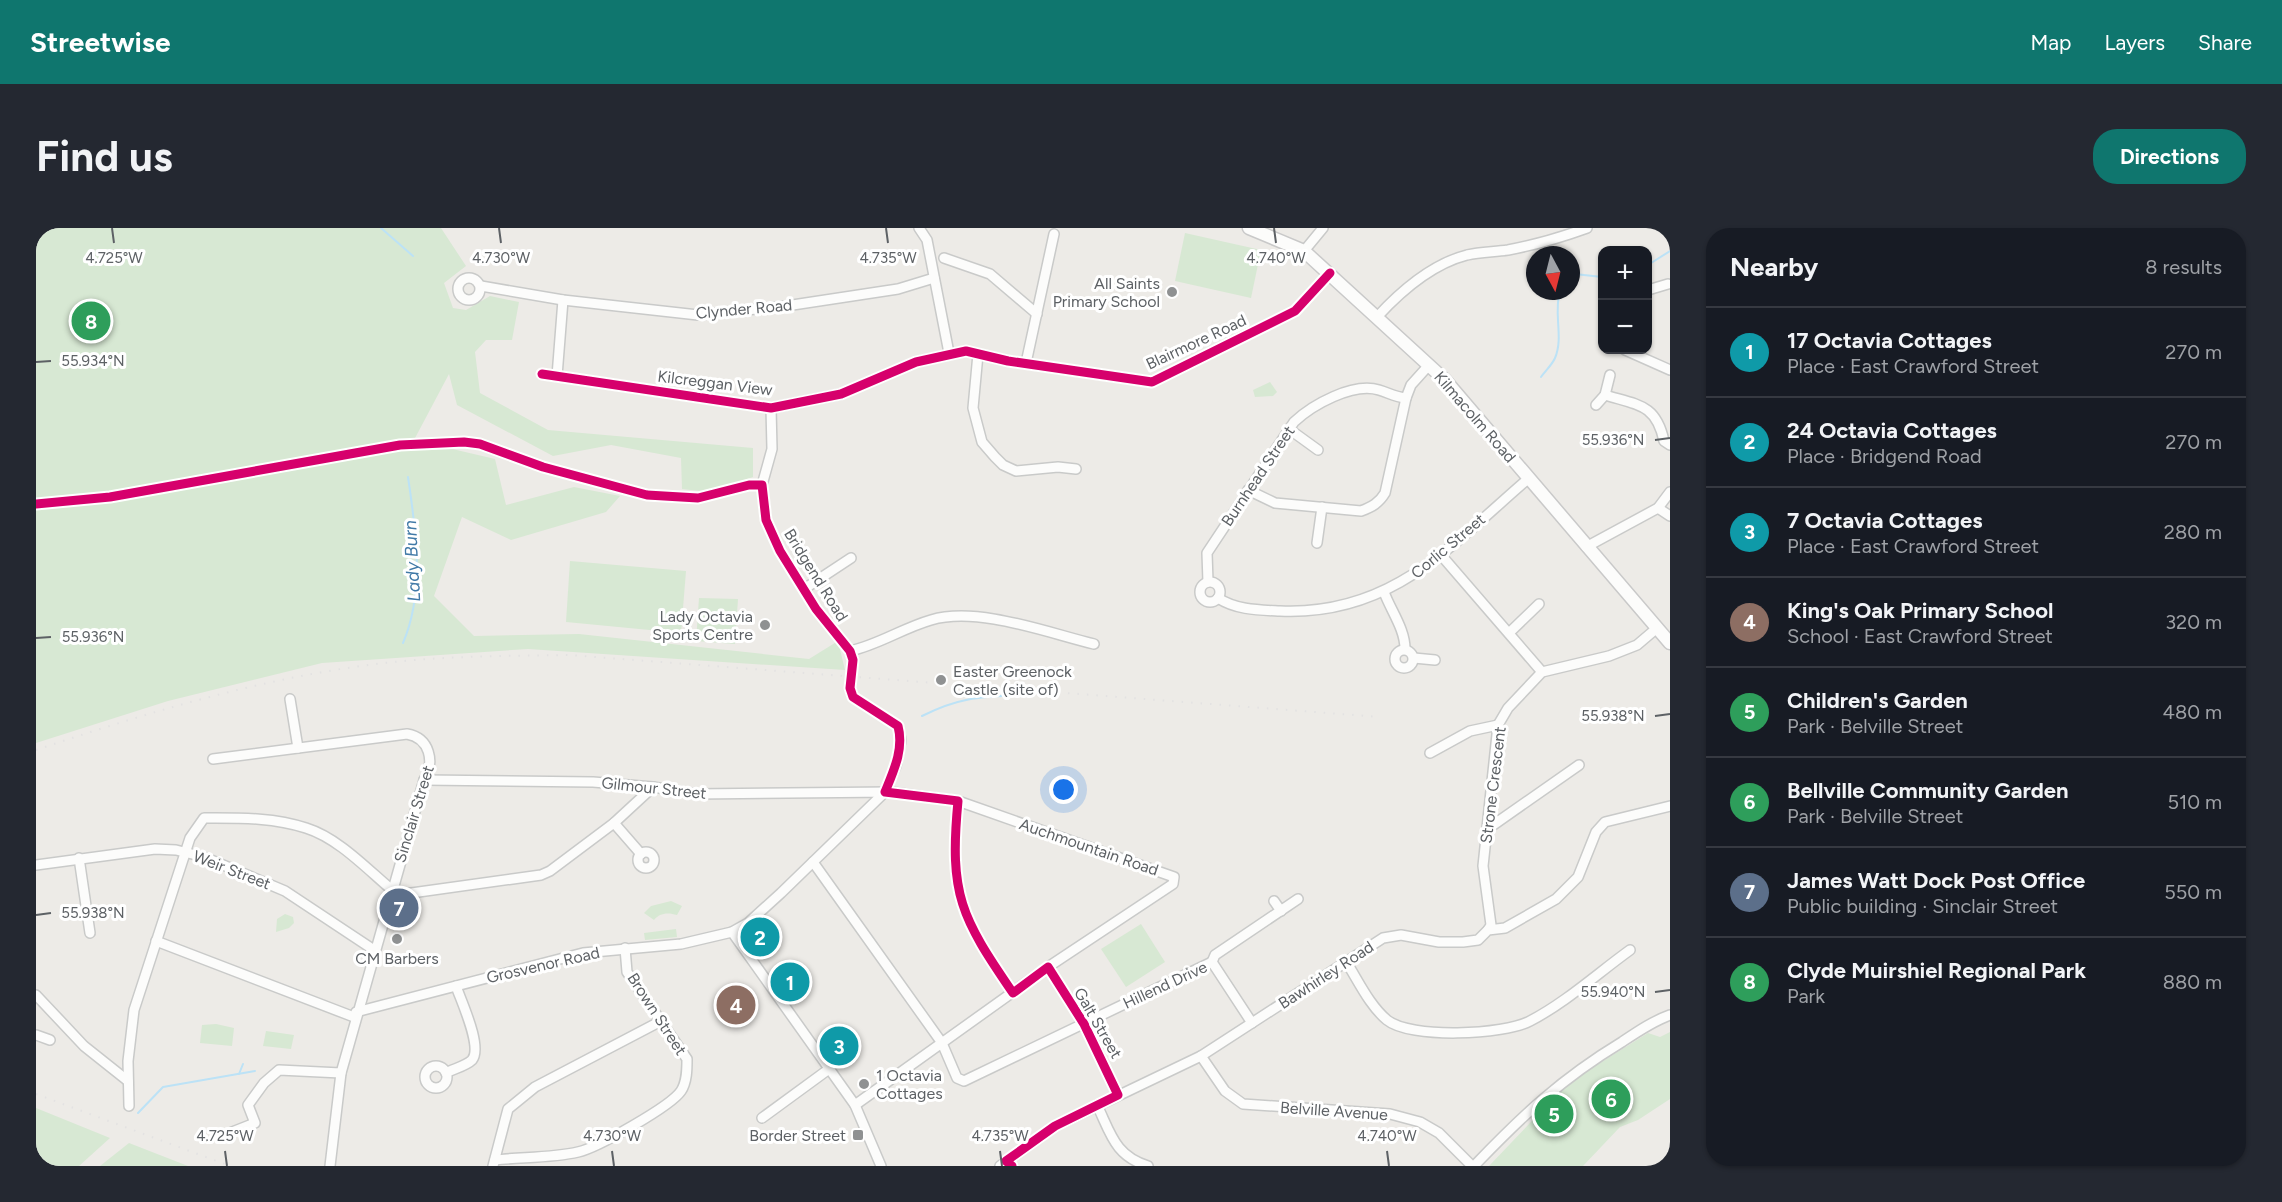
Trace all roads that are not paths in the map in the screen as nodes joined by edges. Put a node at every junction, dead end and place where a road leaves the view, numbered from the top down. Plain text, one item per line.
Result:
1 (919, 228) edge
2 (1249, 228) edge
3 (1323, 228) edge
4 (1587, 228) edge
5 (1054, 234) dead end
6 (1304, 251) junction
7 (944, 258) dead end
8 (1330, 273) junction
9 (934, 278) junction
10 (1668, 284) dead end
11 (481, 286) dead end
12 (1652, 289) edge
13 (563, 300) junction
14 (1037, 314) junction
15 (1377, 317) junction
16 (949, 353) junction
17 (978, 354) junction
18 (1634, 354) edge
19 (1026, 363) junction
20 (1428, 365) junction
21 (1670, 370) edge
22 (542, 374) dead end
23 (1610, 375) dead end
24 (557, 376) junction
25 (1605, 395) junction
26 (1406, 398) junction
27 (1596, 405) dead end
28 (771, 408) junction
29 (1289, 429) junction
30 (1670, 445) edge
31 (1318, 450) dead end
32 (1076, 469) dead end
33 (1529, 478) junction
34 (1248, 490) junction
35 (1670, 492) edge
36 (1322, 507) junction
37 (1658, 508) junction
38 (1670, 516) edge
39 (1317, 543) dead end
40 (1586, 547) junction
41 (1441, 555) junction
42 (851, 558) dead end
43 (1208, 582) junction
44 (804, 589) junction
45 (1384, 592) junction
46 (1218, 598) junction
47 (1539, 604) dead end
48 (1657, 628) junction
49 (1509, 633) junction
50 (1670, 643) edge
51 (1094, 644) dead end
52 (1406, 649) junction
53 (850, 651) junction
54 (1414, 658) junction
55 (1435, 660) dead end
56 (1542, 672) junction
57 (290, 699) dead end
58 (1498, 725) junction
59 (298, 748) junction
60 (1430, 753) dead end
61 (213, 759) dead end
62 (1579, 765) dead end
63 (424, 780) junction
64 (652, 787) junction
65 (885, 792) junction
66 (958, 801) junction
67 (1670, 806) edge
68 (614, 824) junction
69 (1489, 828) junction
70 (186, 853) junction
71 (641, 854) dead end
72 (79, 858) junction
73 (813, 862) junction
74 (36, 865) edge
75 (391, 893) junction
76 (1298, 899) dead end
77 (1274, 901) dead end
78 (1281, 910) junction
79 (1488, 930) junction
80 (732, 932) junction
81 (90, 933) dead end
82 (156, 941) junction
83 (625, 948) junction
84 (374, 950) junction
85 (1630, 950) dead end
86 (1345, 960) junction
87 (1212, 962) junction
88 (1048, 967) junction
89 (456, 986) junction
90 (1013, 993) junction
91 (36, 995) edge
92 (355, 1015) junction
93 (1670, 1015) edge
94 (661, 1021) junction
95 (1252, 1023) junction
96 (1084, 1024) junction
97 (36, 1035) edge
98 (50, 1040) dead end
99 (942, 1043) junction
100 (1201, 1056) junction
101 (829, 1069) junction
102 (341, 1073) junction
103 (446, 1073) dead end
104 (128, 1081) junction
105 (1118, 1095) junction
106 (855, 1105) junction
107 (129, 1106) dead end
108 (1097, 1106) junction
109 (762, 1118) dead end
110 (227, 1134) dead end
111 (494, 1163) edge
112 (1006, 1164) edge
113 (330, 1166) edge
114 (881, 1166) edge
115 (1148, 1166) edge
116 (1473, 1166) edge

1 - 9 street
2 - 6 main road, Kilmacolm Road
3 - 6 street
4 - 15 street
5 - 14 street
6 - 8 main road, Kilmacolm Road
7 - 14 street
8 - 15 main road, Kilmacolm Road
8 - 19 street, Blairmore Road
9 - 13 street, Clynder Road
9 - 16 street
10 - 12 street
11 - 13 street, Clynder Road
13 - 24 street
14 - 19 street
15 - 20 main road, Kilmacolm Road
16 - 17 street, Blairmore Road
16 - 28 street, Kilcreggan View
17 - 19 street, Blairmore Road
17 - 32 street
18 - 21 street
20 - 26 street
20 - 33 main road, Kilmacolm Road
22 - 24 street, Kilcreggan View
23 - 25 street
24 - 28 street, Kilcreggan View
25 - 27 street
25 - 30 street
26 - 29 street, Burnhead Street
26 - 36 street
28 - 44 street, Bridgend Road
29 - 31 street
29 - 34 street, Burnhead Street
33 - 40 main road, Kilmacolm Road
33 - 41 street, Corlic Street
34 - 36 street
34 - 43 street, Burnhead Street
35 - 37 street
36 - 39 street
37 - 38 street
37 - 40 street
40 - 48 main road, Kilmacolm Road
41 - 45 street, Corlic Street
41 - 49 street
42 - 44 street
43 - 46 street
43 - 46 street, Corlic Street
44 - 53 street, Bridgend Road
45 - 46 street, Corlic Street
45 - 52 street
47 - 49 street
48 - 50 main road, Kilmacolm Road
48 - 56 street
49 - 56 street
51 - 53 street
52 - 54 street
52 - 54 street
53 - 65 street
54 - 55 street
56 - 58 street, Strone Crescent
57 - 59 street
58 - 60 street
58 - 69 street, Strone Crescent
59 - 61 street, Sinclair Street
59 - 63 street, Sinclair Street
62 - 69 street
63 - 64 street, Gilmour Street
63 - 75 street, Sinclair Street
64 - 65 street, Gilmour Street
64 - 68 street
65 - 66 street, Auchmountain Road
65 - 73 street
66 - 88 street, Auchmountain Road
66 - 90 street
67 - 79 street, Bawhirley Road
68 - 71 street
68 - 75 street
69 - 79 street, Strone Crescent
70 - 72 street, Weir Street
70 - 75 street
70 - 82 street
70 - 84 street, Weir Street
72 - 74 street, Weir Street
72 - 81 street
73 - 80 street
73 - 99 street
75 - 84 street, Sinclair Street
76 - 78 street
77 - 78 street
78 - 87 street
79 - 86 street, Bawhirley Road
80 - 83 street, Grosvenor Road
80 - 101 street
82 - 92 street
82 - 104 street
83 - 89 street, Grosvenor Road
83 - 94 street, Brown Street
84 - 92 street, Sinclair Street
85 - 86 street
86 - 95 street, Bawhirley Road
87 - 95 street, Hillend Drive
87 - 96 street, Hillend Drive
88 - 90 street
88 - 96 street, Galt Street
89 - 92 street, Grosvenor Road
89 - 103 street
90 - 99 street
91 - 104 street
92 - 102 street, Sinclair Street
93 - 116 street
94 - 111 street
94 - 111 street, Brown Street
95 - 100 street, Bawhirley Road
96 - 99 street, Hillend Drive
96 - 105 street, Galt Street
97 - 98 street
99 - 106 street
100 - 105 street, Bawhirley Road
100 - 116 street, Belville Avenue
101 - 106 street
101 - 109 street
102 - 110 street
102 - 113 street, Sinclair Street
104 - 107 street
105 - 108 street, Bawhirley Road
106 - 114 street
108 - 112 street, Bawhirley Road
108 - 115 street

